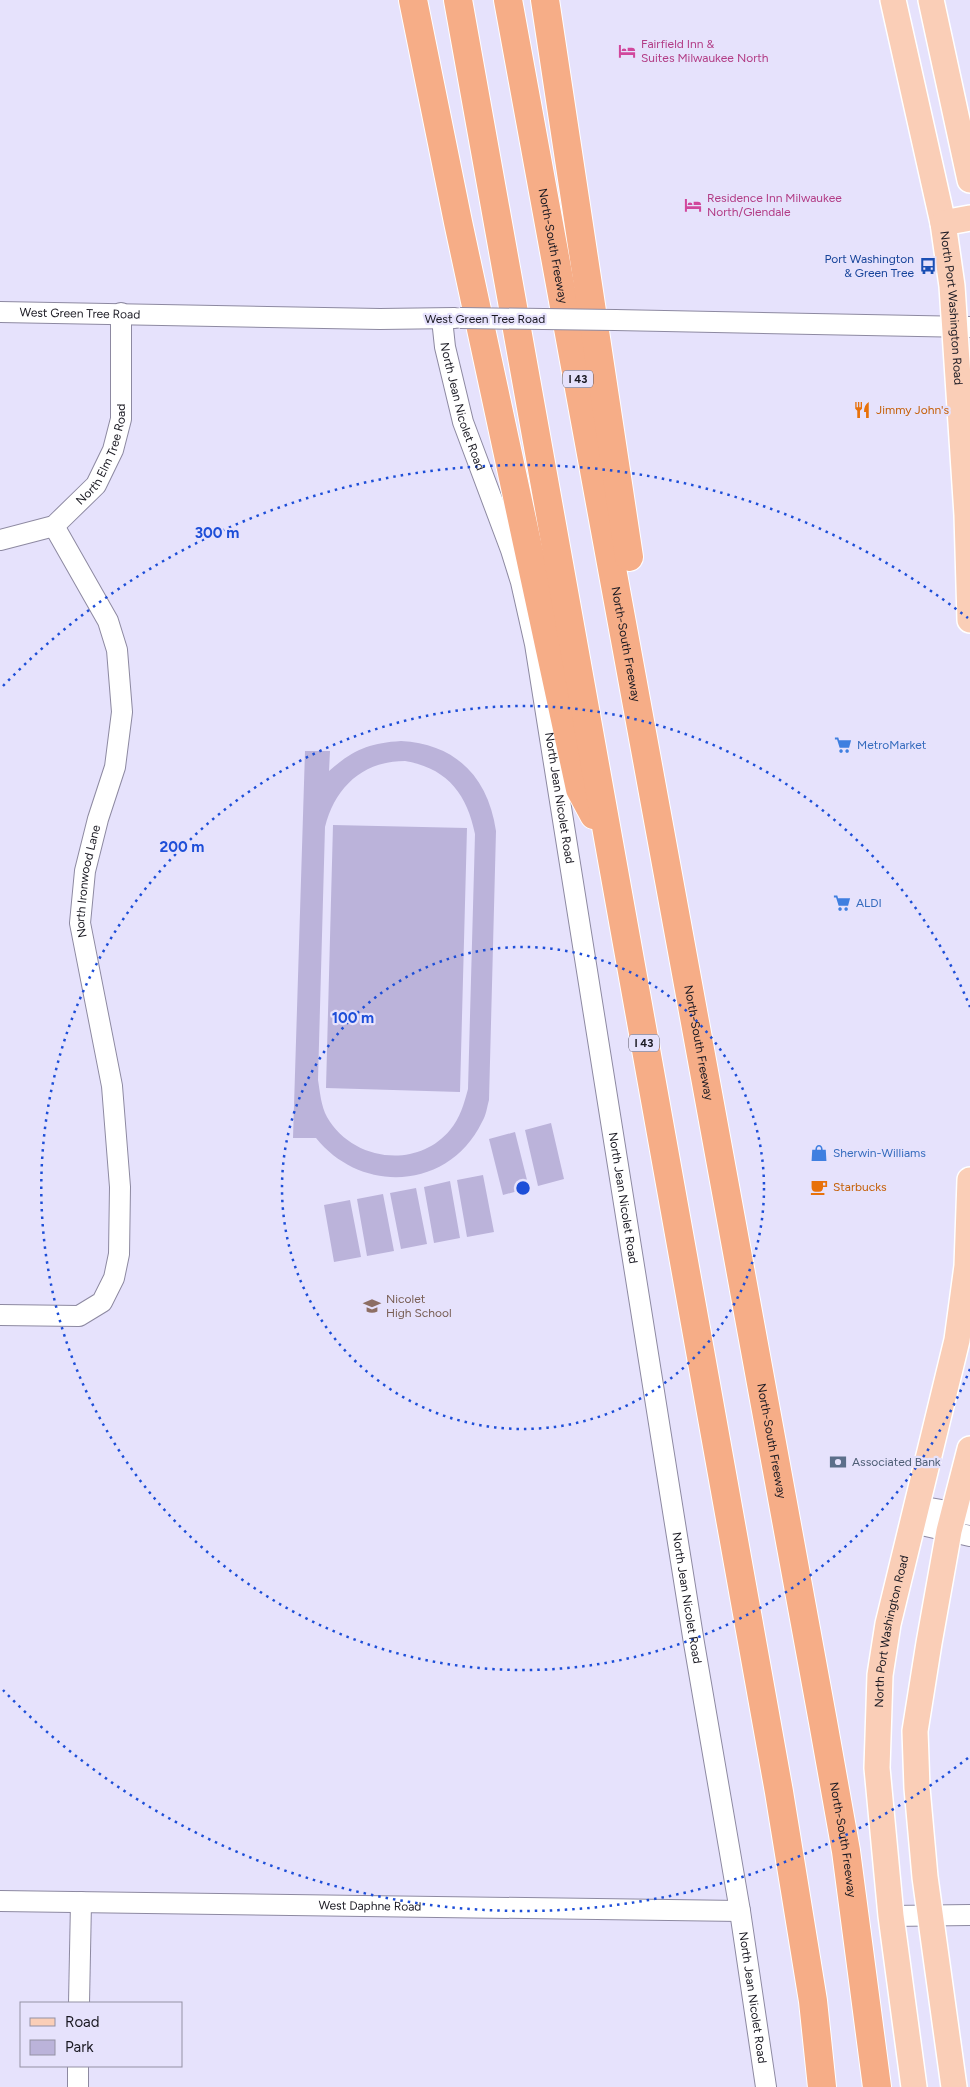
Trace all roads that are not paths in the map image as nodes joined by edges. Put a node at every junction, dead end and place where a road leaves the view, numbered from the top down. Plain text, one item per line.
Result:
1 (413, 0) edge
2 (458, 0) edge
3 (508, 0) edge
4 (545, 0) edge
5 (893, 0) edge
6 (931, 0) edge
7 (970, 180) edge
8 (970, 218) edge
9 (943, 223) junction
10 (0, 312) edge
11 (121, 313) junction
12 (451, 318) junction
13 (963, 326) edge
14 (54, 526) junction
15 (0, 540) edge
16 (970, 620) edge
17 (647, 757) junction
18 (608, 844) junction
19 (970, 1180) edge
20 (0, 1315) edge
21 (970, 1449) edge
22 (915, 1515) junction
23 (961, 1524) edge
24 (0, 1901) edge
25 (81, 1902) junction
26 (740, 1911) junction
27 (930, 1915) junction
28 (970, 1915) edge
29 (891, 1916) junction
30 (79, 2002) edge
31 (78, 2067) edge
32 (78, 2087) edge
33 (766, 2087) edge
34 (822, 2087) edge
35 (878, 2087) edge
36 (914, 2087) edge
37 (954, 2087) edge

1 - 18 highway
2 - 18 highway, I 43
3 - 17 highway, North-South Freeway / I 43
4 - 17 highway
5 - 9 main road, North Port Washington Road
6 - 7 main road
8 - 9 main road
9 - 13 main road, North Port Washington Road
10 - 11 street, West Green Tree Road
11 - 12 street, West Green Tree Road
11 - 14 street, North Elm Tree Road
12 - 13 street, West Green Tree Road, bridge
12 - 26 street, North Jean Nicolet Road
13 - 16 main road, North Port Washington Road
14 - 15 street, North Elm Tree Road
14 - 20 street, North Ironwood Lane
17 - 35 highway, North-South Freeway / I 43
18 - 34 highway, I 43
19 - 22 main road, North Port Washington Road
21 - 23 main road
22 - 23 street
22 - 29 main road, North Port Washington Road
23 - 27 main road
24 - 25 street, West Daphne Road
25 - 26 street, West Daphne Road
25 - 30 street
26 - 33 street, North Jean Nicolet Road
27 - 28 street
27 - 29 street
27 - 37 main road
29 - 36 main road, North Port Washington Road
31 - 32 street

